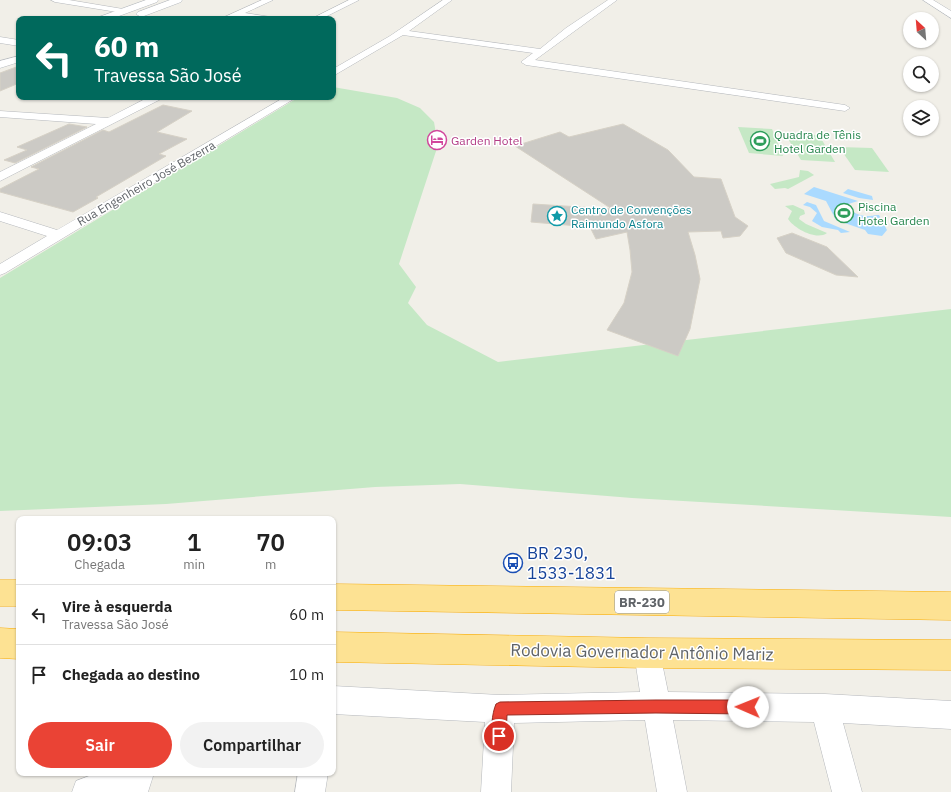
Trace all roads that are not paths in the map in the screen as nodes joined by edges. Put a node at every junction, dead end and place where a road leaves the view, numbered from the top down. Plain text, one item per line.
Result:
1 (55, 0) edge
2 (154, 0) edge
3 (178, 0) edge
4 (269, 0) edge
5 (355, 0) edge
6 (448, 0) edge
7 (613, 0) edge
8 (927, 0) edge
9 (236, 14) junction
10 (125, 15) edge
11 (951, 15) edge
12 (231, 16) edge
13 (250, 16) edge
14 (321, 16) edge
15 (401, 32) junction
16 (393, 38) junction
17 (0, 40) edge
18 (16, 43) edge
19 (16, 50) edge
20 (463, 50) dead end
21 (542, 52) junction
22 (0, 55) edge
23 (16, 59) edge
24 (0, 66) edge
25 (336, 71) edge
26 (151, 100) edge
27 (287, 100) edge
28 (845, 108) dead end
29 (0, 114) edge
30 (108, 121) junction
31 (0, 177) edge
32 (0, 216) edge
33 (57, 236) junction
34 (0, 270) edge
35 (0, 593) edge
36 (16, 593) edge
37 (336, 597) edge
38 (951, 606) edge
39 (0, 643) edge
40 (16, 644) edge
41 (336, 647) edge
42 (647, 653) junction
43 (951, 655) edge
44 (336, 700) edge
45 (656, 706) junction
46 (825, 708) junction
47 (500, 709) junction
48 (951, 715) edge
49 (128, 776) edge
50 (138, 776) edge
51 (313, 776) edge
52 (88, 792) edge
53 (133, 792) edge
54 (310, 792) edge
55 (496, 792) edge
56 (672, 792) edge
57 (847, 792) edge

1 - 10 street
2 - 10 street
3 - 10 street
4 - 9 street
5 - 14 street
6 - 15 street
7 - 21 street
8 - 11 street
9 - 12 street
9 - 13 street
15 - 16 street
15 - 21 street
16 - 20 street
16 - 25 street
17 - 18 street
19 - 22 street
21 - 28 street
23 - 24 street
26 - 30 street
27 - 33 street, Rua Engenheiro José Bezerra
29 - 30 street
30 - 31 street
32 - 33 street
33 - 34 street, Rua Engenheiro José Bezerra
35 - 36 highway
37 - 38 highway, BR-230
39 - 40 highway
41 - 42 highway, Rodovia Governador Antônio Mariz
42 - 43 highway, Rodovia Governador Antônio Mariz
42 - 45 street
44 - 47 street
45 - 46 street
45 - 47 street
45 - 56 street
46 - 48 street
46 - 57 street
47 - 55 street
49 - 52 street
50 - 53 street
51 - 54 street

